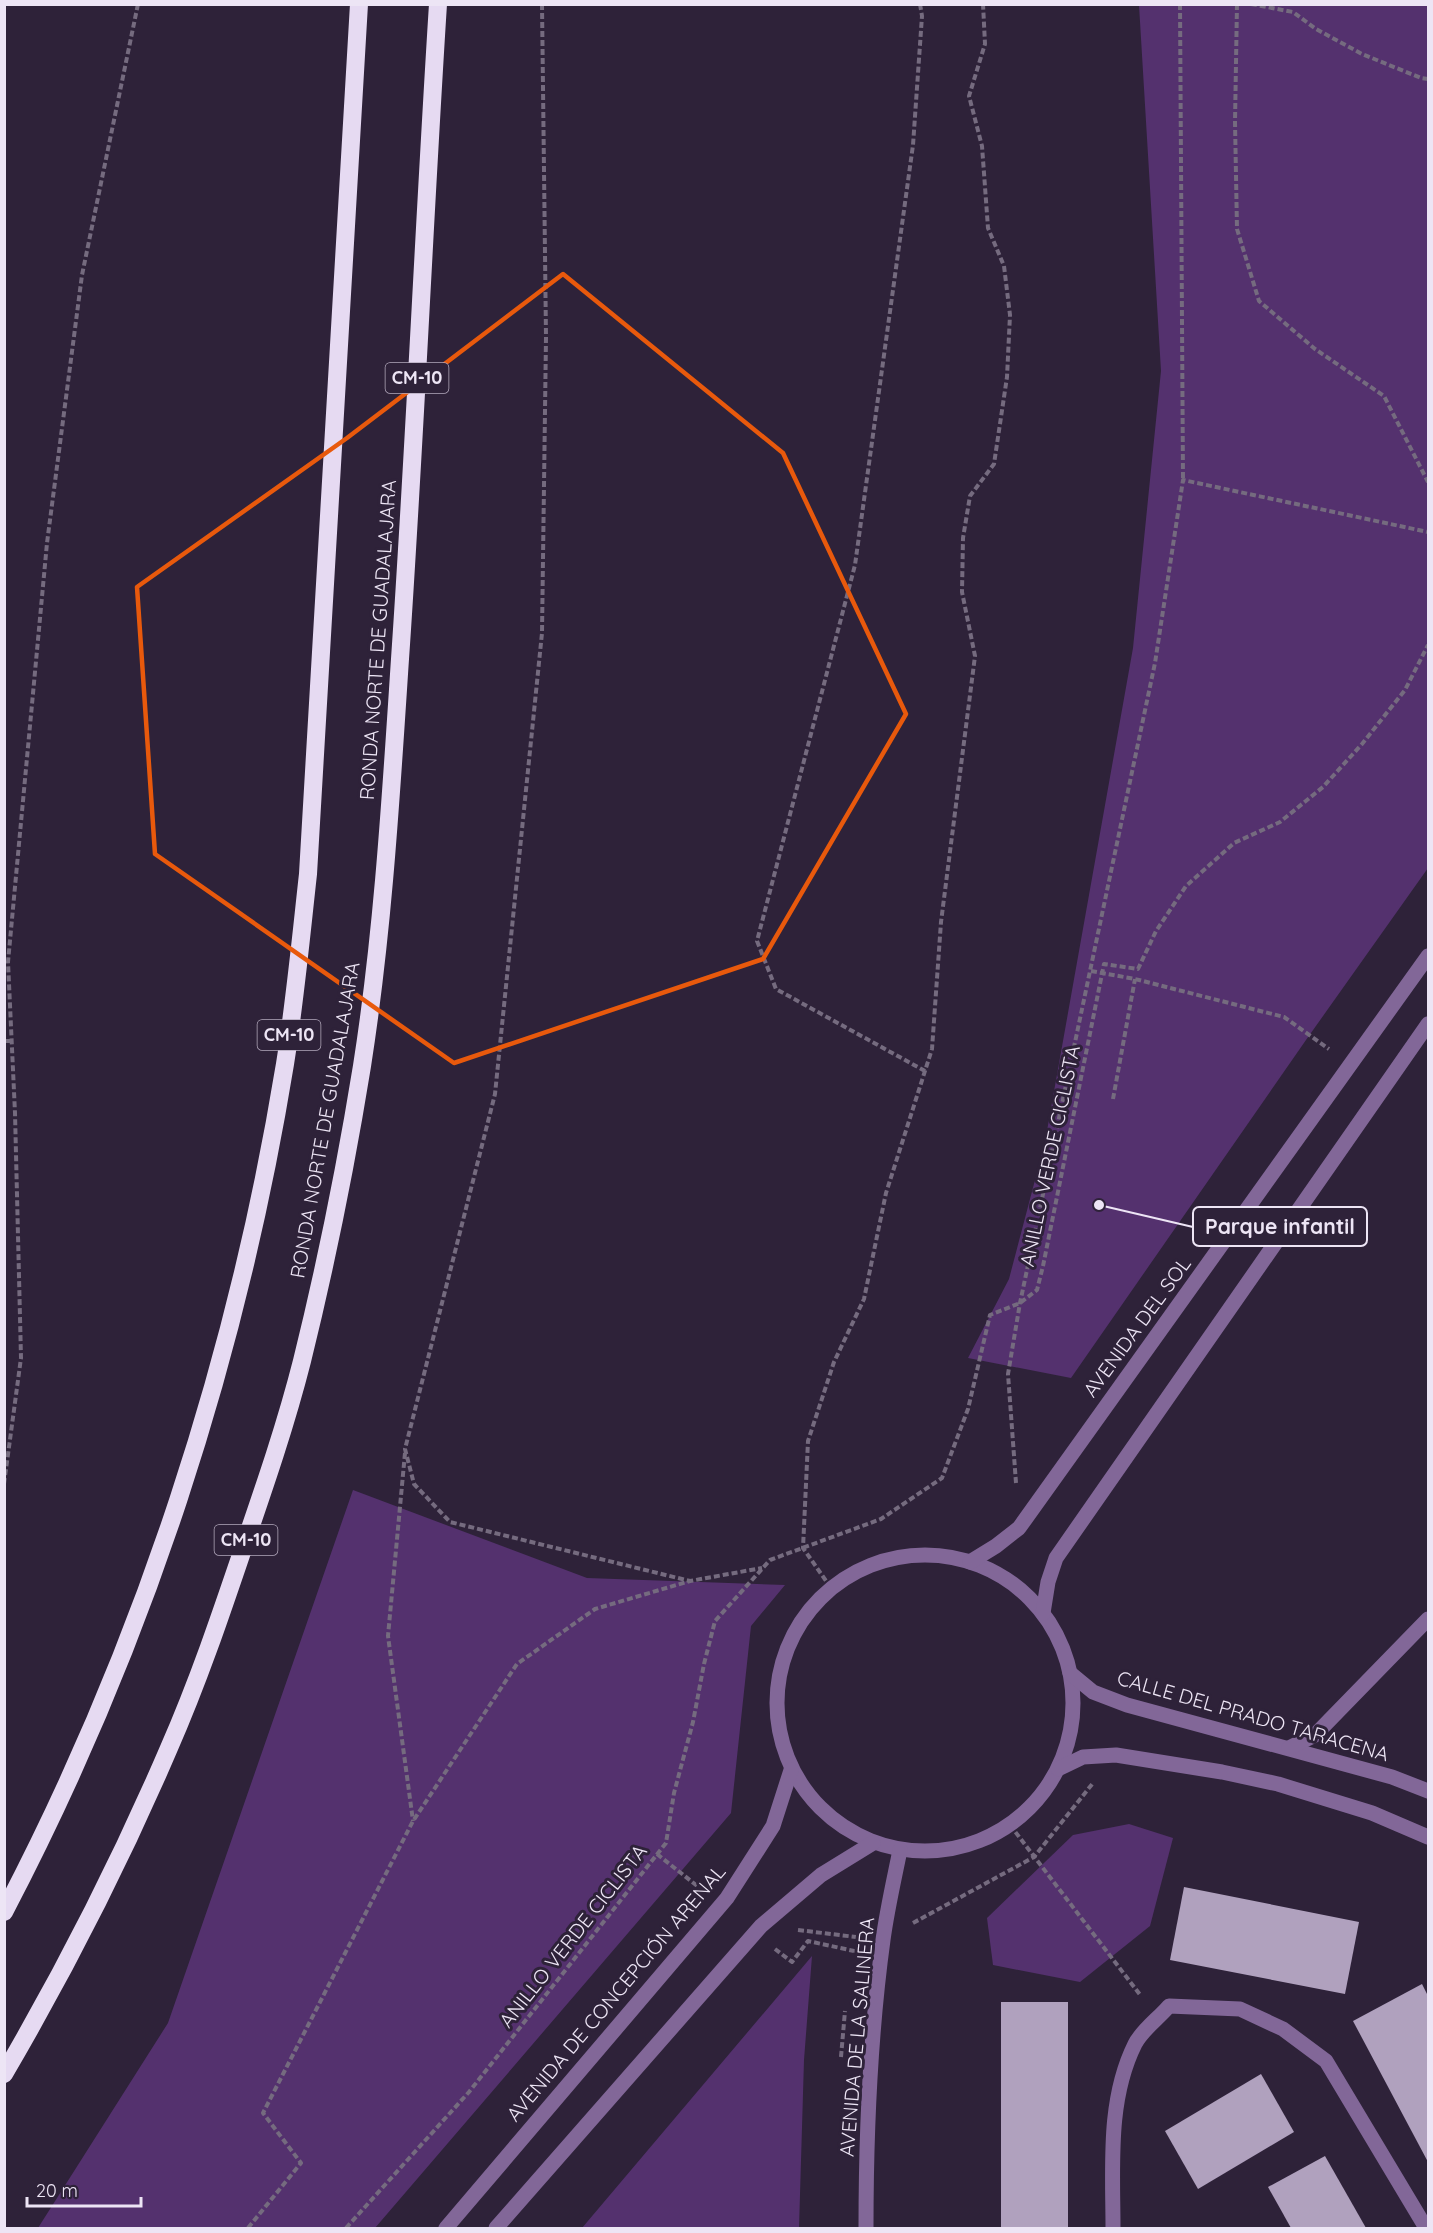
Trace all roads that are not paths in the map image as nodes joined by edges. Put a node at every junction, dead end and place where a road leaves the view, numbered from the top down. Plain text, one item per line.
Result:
1 (359, 4) edge
2 (438, 4) edge
3 (1428, 956) edge
4 (1428, 1024) edge
5 (970, 1562) junction
6 (1043, 1613) junction
7 (1428, 1619) edge
8 (1070, 1673) junction
9 (1289, 1748) junction
10 (1058, 1769) junction
11 (791, 1770) junction
12 (1428, 1791) edge
13 (1428, 1837) edge
14 (873, 1843) junction
15 (900, 1850) junction
16 (4, 1912) edge
17 (4, 2074) edge
18 (446, 2229) edge
19 (496, 2229) edge
20 (866, 2229) edge
21 (1113, 2229) edge
22 (1426, 2229) edge

1 - 16 highway, CM-10
2 - 17 highway, RONDA NORTE DE GUADALAJARA / CM-10
3 - 5 street, AVENIDA DEL SOL
4 - 6 street
5 - 6 street
5 - 11 street
6 - 8 street
7 - 9 street
8 - 9 street, CALLE DEL PRADO TARACENA
8 - 10 street
9 - 12 street, CALLE DEL PRADO TARACENA
10 - 13 street
10 - 15 street
11 - 14 street
11 - 18 street, AVENIDA DE CONCEPCIÓN ARENAL
14 - 15 street
14 - 19 street
15 - 20 street, AVENIDA DE LA SALINERA
21 - 22 street

